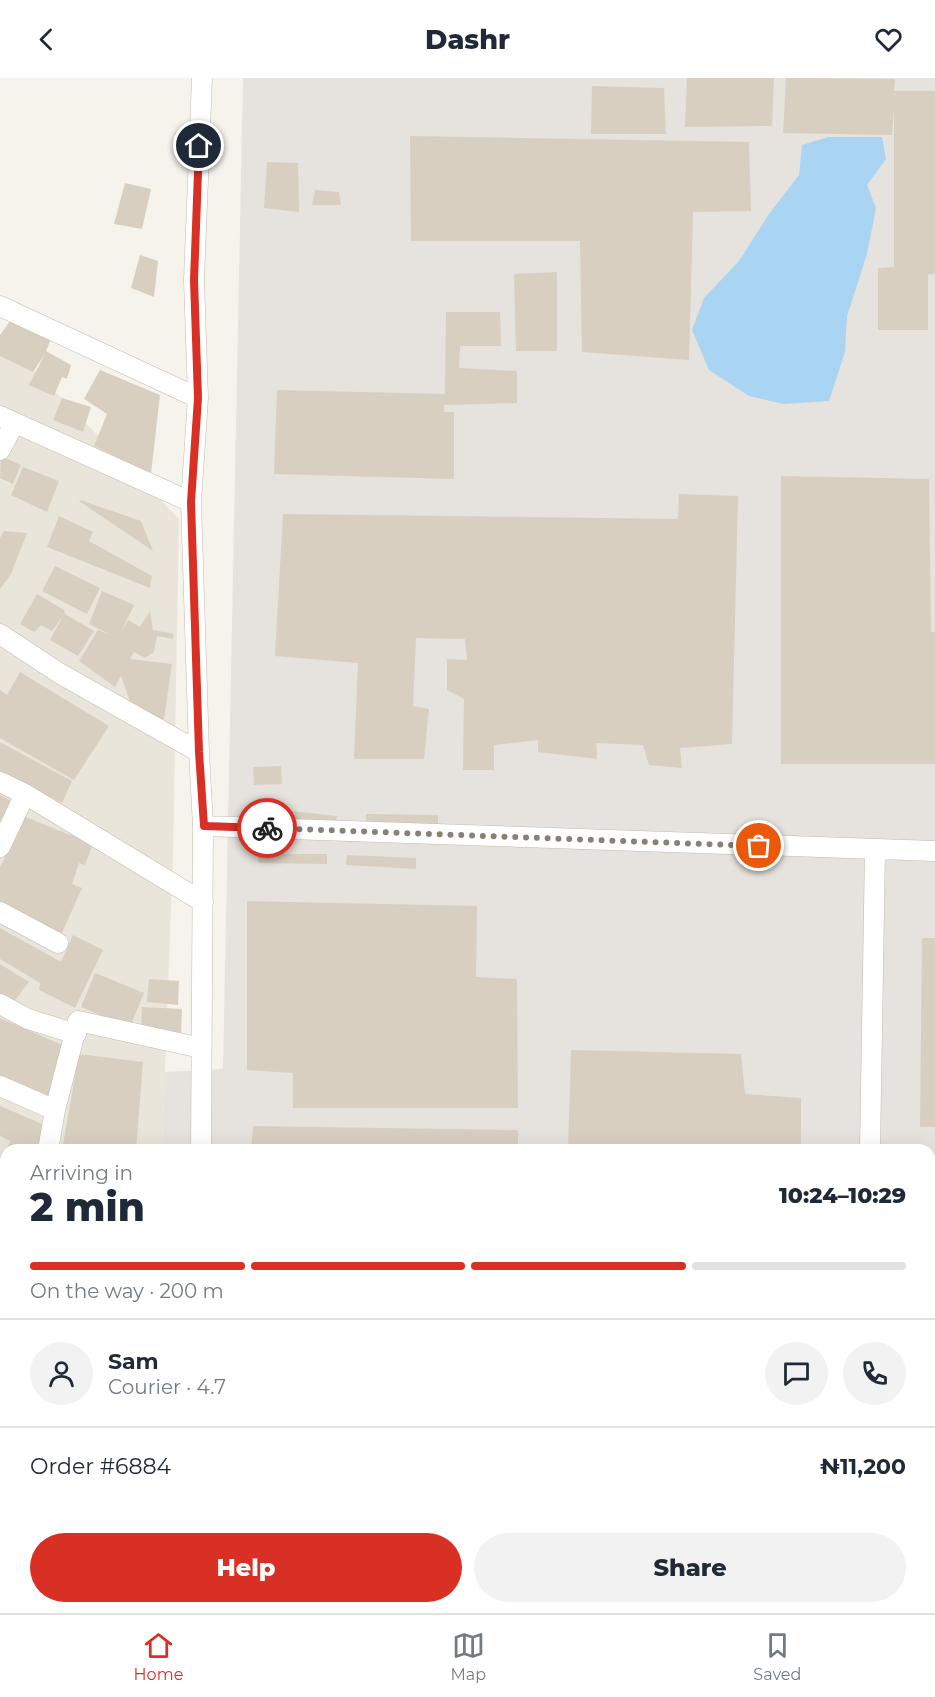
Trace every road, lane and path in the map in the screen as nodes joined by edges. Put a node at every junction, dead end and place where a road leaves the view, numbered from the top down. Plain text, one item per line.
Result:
1 (202, 78) edge
2 (0, 306) edge
3 (198, 398) junction
4 (7, 420) edge
5 (0, 450) edge
6 (191, 502) junction
7 (0, 634) edge
8 (199, 752) junction
9 (0, 782) edge
10 (25, 794) junction
11 (204, 826) junction
12 (0, 847) edge
13 (875, 850) junction
14 (935, 851) edge
15 (203, 902) junction
16 (0, 912) edge
17 (58, 943) dead end
18 (0, 1004) edge
19 (76, 1034) junction
20 (201, 1048) junction
21 (0, 1086) edge
22 (55, 1110) junction
23 (49, 1144) edge
24 (201, 1144) edge
25 (870, 1144) edge

1 - 3 street
2 - 3 street
3 - 6 street
4 - 5 street
4 - 6 street
6 - 8 street
7 - 8 street
8 - 11 street
9 - 10 street
10 - 12 street
10 - 15 street
11 - 13 street
11 - 15 street
13 - 14 street
13 - 25 street
15 - 20 street
16 - 17 street
18 - 19 street
19 - 20 street
19 - 22 street
20 - 24 street
21 - 22 street
22 - 23 street

